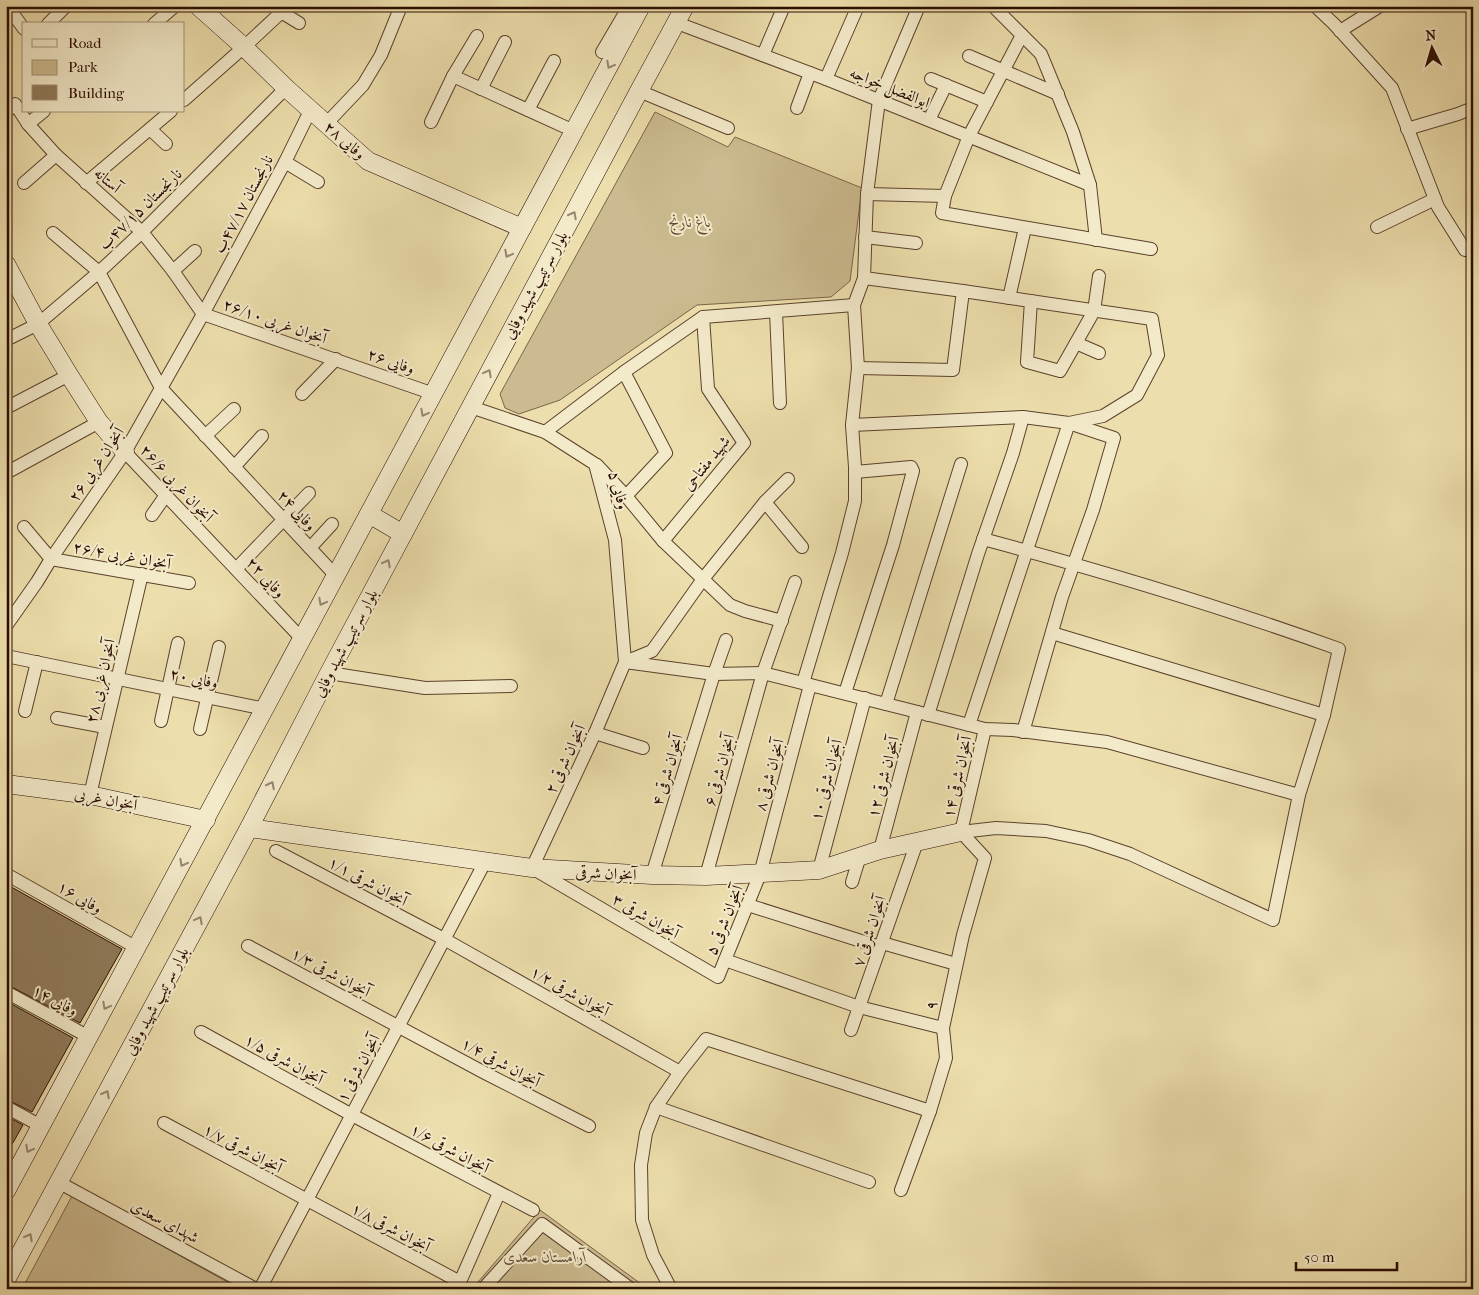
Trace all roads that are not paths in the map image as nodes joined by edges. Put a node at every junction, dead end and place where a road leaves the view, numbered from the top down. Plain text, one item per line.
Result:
1 (66, 6) edge
2 (176, 6) edge
3 (198, 6) edge
4 (401, 6) edge
5 (629, 6) edge
6 (641, 6) edge
7 (685, 6) edge
8 (784, 6) edge
9 (858, 6) edge
10 (919, 6) edge
11 (1315, 6) edge
12 (1380, 6) edge
13 (7, 8) edge
14 (998, 8) edge
15 (285, 9) edge
16 (50, 22) edge
17 (156, 22) edge
18 (677, 23) junction
19 (299, 24) dead end
20 (22, 27) edge
21 (1340, 31) junction
22 (1022, 35) junction
23 (477, 36) dead end
24 (505, 42) dead end
25 (244, 47) junction
26 (602, 52) dead end
27 (763, 55) junction
28 (969, 56) dead end
29 (554, 61) dead end
30 (1002, 71) junction
31 (810, 73) junction
32 (453, 76) junction
33 (826, 79) junction
34 (931, 79) dead end
35 (946, 85) junction
36 (286, 88) junction
37 (481, 88) junction
38 (639, 91) junction
39 (1058, 94) junction
40 (185, 99) edge
41 (880, 100) junction
42 (987, 102) junction
43 (797, 108) dead end
44 (1473, 108) edge
45 (311, 109) junction
46 (528, 110) junction
47 (6, 112) edge
48 (43, 112) edge
49 (169, 112) edge
50 (929, 120) junction
51 (431, 122) dead end
52 (28, 124) junction
53 (326, 124) junction
54 (728, 128) dead end
55 (150, 129) junction
56 (1407, 129) junction
57 (574, 131) junction
58 (969, 136) junction
59 (166, 144) dead end
60 (56, 155) junction
61 (285, 162) junction
62 (318, 182) dead end
63 (86, 183) junction
64 (24, 184) dead end
65 (1090, 185) junction
66 (867, 194) junction
67 (945, 196) junction
68 (1435, 199) junction
69 (1377, 227) dead end
70 (522, 228) junction
71 (1025, 228) junction
72 (142, 232) junction
73 (53, 233) dead end
74 (865, 238) junction
75 (1096, 240) junction
76 (916, 243) dead end
77 (1151, 248) dead end
78 (1466, 250) dead end
79 (195, 251) dead end
80 (7, 266) edge
81 (173, 270) junction
82 (99, 272) junction
83 (1099, 276) dead end
84 (864, 278) junction
85 (964, 291) junction
86 (1009, 298) junction
87 (1030, 301) junction
88 (854, 305) junction
89 (1094, 310) junction
90 (776, 312) junction
91 (203, 314) junction
92 (703, 317) junction
93 (38, 324) junction
94 (6, 340) edge
95 (1076, 343) junction
96 (1099, 353) dead end
97 (336, 359) junction
98 (858, 368) junction
99 (624, 372) junction
100 (68, 374) junction
101 (161, 388) junction
102 (302, 394) dead end
103 (434, 394) junction
104 (780, 403) dead end
105 (471, 406) junction
106 (6, 408) edge
107 (234, 409) dead end
108 (1023, 417) junction
109 (100, 422) junction
110 (1069, 423) junction
111 (852, 426) junction
112 (545, 432) junction
113 (205, 436) junction
114 (262, 436) dead end
115 (125, 452) junction
116 (595, 464) junction
117 (961, 464) dead end
118 (234, 467) junction
119 (855, 472) junction
120 (6, 473) edge
121 (788, 479) dead end
122 (308, 493) dead end
123 (166, 495) junction
124 (626, 496) junction
125 (765, 502) junction
126 (369, 514) junction
127 (152, 515) dead end
128 (284, 519) junction
129 (332, 524) dead end
130 (24, 527) dead end
131 (403, 534) junction
132 (205, 537) joint
133 (983, 539) junction
134 (663, 541) junction
135 (310, 548) junction
136 (802, 548) dead end
137 (1026, 550) junction
138 (51, 559) junction
139 (1074, 564) junction
140 (236, 569) junction
141 (142, 574) junction
142 (336, 576) junction
143 (703, 579) junction
144 (795, 582) dead end
145 (189, 583) dead end
146 (8, 617) edge
147 (782, 620) junction
148 (1052, 633) junction
149 (302, 639) junction
150 (726, 640) dead end
151 (178, 643) dead end
152 (219, 647) dead end
153 (6, 656) edge
154 (37, 662) junction
155 (626, 662) junction
156 (329, 673) junction
157 (763, 673) junction
158 (714, 674) junction
159 (117, 678) junction
160 (807, 684) junction
161 (511, 686) dead end
162 (168, 689) junction
163 (845, 693) junction
164 (207, 697) junction
165 (865, 698) junction
166 (886, 704) junction
167 (265, 710) junction
168 (25, 711) dead end
169 (923, 713) junction
170 (1324, 715) junction
171 (57, 718) dead end
172 (161, 721) dead end
173 (969, 725) junction
174 (106, 727) junction
175 (200, 729) dead end
176 (986, 729) junction
177 (1023, 732) junction
178 (595, 733) junction
179 (643, 748) dead end
180 (6, 784) edge
181 (90, 795) junction
182 (1299, 795) junction
183 (206, 820) junction
184 (249, 828) junction
185 (961, 832) junction
186 (917, 842) junction
187 (880, 850) junction
188 (276, 851) dead end
189 (860, 856) junction
190 (485, 862) junction
191 (532, 868) junction
192 (819, 870) junction
193 (6, 874) edge
194 (760, 874) junction
195 (652, 875) junction
196 (706, 876) junction
197 (852, 882) dead end
198 (748, 904) junction
199 (444, 939) junction
200 (881, 945) junction
201 (248, 946) dead end
202 (137, 948) junction
203 (725, 960) junction
204 (956, 964) junction
205 (718, 977) joint
206 (6, 992) edge
207 (859, 1007) junction
208 (399, 1026) junction
209 (943, 1028) junction
210 (851, 1030) dead end
211 (201, 1032) dead end
212 (89, 1037) junction
213 (680, 1072) junction
214 (6, 1107) edge
215 (656, 1107) junction
216 (930, 1111) junction
217 (352, 1115) junction
218 (164, 1123) dead end
219 (41, 1126) junction
220 (589, 1126) dead end
221 (58, 1182) junction
222 (869, 1182) dead end
223 (901, 1190) dead end
224 (6, 1191) edge
225 (499, 1193) junction
226 (307, 1200) junction
227 (533, 1210) dead end
228 (6, 1280) edge
229 (256, 1289) edge
230 (260, 1289) edge
231 (483, 1289) edge
232 (631, 1289) edge
233 (671, 1289) edge

1 - 16 street
2 - 17 street
3 - 25 main road, وفایی ۲۸
4 - 53 street
5 - 26 street
6 -> 57 main road
7 - 18 main road, بلوار سرتیپ شهید وفایی
8 - 27 street
9 - 33 street
10 - 41 street
11 - 21 street
12 - 21 street
13 - 20 street
14 - 22 street
15 - 19 street
15 - 25 street
18 - 27 street, ابوالفضل خواجه
18 - 38 main road, بلوار سرتیپ شهید وفایی
21 - 56 street
22 - 30 street
22 - 39 street
23 - 32 street
24 - 37 street
25 - 36 main road, وفایی ۲۸
25 - 40 street
27 - 31 street, ابوالفضل خواجه
28 - 30 street
29 - 46 street
30 - 39 street
30 - 42 street
31 - 33 street, ابوالفضل خواجه
31 - 43 street
32 - 37 street
32 - 51 street
33 - 41 street, ابوالفضل خواجه
34 - 35 street
35 - 42 street
35 - 50 street
36 - 45 main road, وفایی ۲۸
36 - 72 street, نارنجستان ۴۷/۱۵ب
37 - 46 street
38 - 54 street
105 -> 38 main road, بلوار سرتیپ شهید وفایی
39 - 65 street
41 - 50 street, ابوالفضل خواجه
41 - 66 street
42 - 58 street
44 - 56 street
45 - 53 main road, وفایی ۲۸
45 - 61 street, نارنجستان ۴۷/۱۷ب
46 - 57 street
47 - 52 street, آستانه
48 - 52 street
49 - 55 street
50 - 58 street, ابوالفضل خواجه
52 - 60 street, آستانه
53 - 70 main road, وفایی ۲۸
55 - 59 street
55 - 63 street
56 - 68 street
57 - 70 main road
58 - 65 street, ابوالفضل خواجه
58 - 67 street
60 - 63 street, آستانه
60 - 64 street
61 - 62 street
61 - 91 street, نارنجستان ۴۷/۱۷ب
63 - 72 street, آستانه
65 - 75 street
66 - 67 street
66 - 74 street
67 - 71 street
68 - 69 street
68 - 78 street
70 -> 103 main road
71 - 75 street
71 - 86 street
72 - 81 street, آستانه
72 - 82 street, نارنجستان ۴۷/۱۵ب
73 - 82 street
74 - 76 street
74 - 84 street
75 - 77 street
79 - 81 street
80 - 93 main road
81 - 91 street, آستانه
82 - 93 street, نارنجستان ۴۷/۱۵ب
82 - 101 street, وفایی ۲۴
83 - 89 street
84 - 85 street
84 - 88 street
85 - 86 street
85 - 98 street
86 - 87 street
87 - 89 street
87 - 95 street
88 - 90 street
88 - 98 street, آبخوان شرقی ۸
89 - 95 street
89 - 110 street
90 - 92 street
90 - 104 street
91 - 97 street, آبخوان غربی ۲۶/۱۰
91 - 101 street, آبخوان غربی ۲۶
92 - 99 street
92 - 134 street, شهید مفتاحی
93 - 94 street, نارنجستان ۴۷/۱۵ب
93 - 100 main road
95 - 96 street
97 - 102 street
97 - 103 street, وفایی ۲۶
98 - 111 street, آبخوان شرقی ۸
99 - 112 street
99 - 124 street
100 - 106 street
100 - 109 main road
101 - 113 street, وفایی ۲۴
101 - 115 street, آبخوان غربی ۲۶
103 -> 126 main road
105 - 112 street, وفایی ۵
105 - 131 main road, بلوار سرتیپ شهید وفایی
107 - 113 street
108 - 110 street
108 - 111 street
108 - 133 street, آبخوان شرقی ۱۲
109 - 115 main road
109 - 120 street
110 - 137 street
110 - 139 street
111 - 119 street, آبخوان شرقی ۸
112 - 116 street, وفایی ۵
113 - 118 street, وفایی ۲۴
114 - 118 street
115 - 123 street, آبخوان غربی ۲۶/۶
115 - 138 street, آبخوان غربی ۲۶
116 - 124 street
116 - 155 street, وفایی ۵
117 - 166 street
118 - 128 street, وفایی ۲۴
119 - 160 street, آبخوان شرقی ۸
119 - 163 street
121 - 125 street
122 - 128 street
123 - 127 street
123 - 132 street, آبخوان غربی ۲۶/۶
124 - 134 street
125 - 136 street
125 - 143 street
126 - 131 main road
126 - 142 main road
128 - 135 street, وفایی ۲۴
128 - 140 street
129 - 135 street
130 - 138 street
156 -> 131 main road, بلوار سرتیپ شهید وفایی
132 - 140 street, وفایی ۲۲
133 - 137 street
133 - 169 street, آبخوان شرقی ۱۲
134 - 143 street
135 - 142 street, وفایی ۲۴
137 - 139 street
137 - 173 street
138 - 141 street, آبخوان غربی ۲۶/۴
138 - 146 street, آبخوان غربی ۲۶
139 - 148 street
139 - 170 street
140 - 149 street, وفایی ۲۲
141 - 145 street, آبخوان غربی ۲۶/۴
141 - 159 street, آبخوان غربی ۲۸
142 -> 149 main road
143 - 147 street
143 - 155 street
144 - 147 street, آبخوان شرقی ۶
147 - 157 street, آبخوان شرقی ۶
148 - 170 street
148 - 177 street
149 - 167 main road
150 - 158 street, آبخوان شرقی ۴
151 - 162 street
152 - 164 street
153 - 154 street, وفایی ۲۰
154 - 159 street, وفایی ۲۰
154 - 168 street
155 - 158 street
155 - 178 street, آبخوان شرقی ۲
156 - 161 street
184 -> 156 main road, بلوار سرتیپ شهید وفایی
157 - 158 street
157 - 160 street
157 - 196 street, آبخوان شرقی ۶
158 - 195 street, آبخوان شرقی ۴
159 - 162 street, وفایی ۲۰
159 - 174 street, آبخوان غربی ۲۸
160 - 163 street
160 - 194 street, آبخوان شرقی ۸
162 - 164 street, وفایی ۲۰
162 - 172 street
163 - 165 street
164 - 167 street, وفایی ۲۰
164 - 175 street
165 - 166 street
165 - 192 street, آبخوان شرقی ۱۰
166 - 169 street
167 - 183 main road
169 - 173 street
169 - 187 street, آبخوان شرقی ۱۲
170 - 182 street
171 - 174 street
173 - 176 street
174 - 181 street, آبخوان غربی ۲۸
176 - 177 street
176 - 185 street, آبخوان شرقی ۱۴
177 - 182 street
178 - 179 street
178 - 191 street, آبخوان شرقی ۲
180 - 181 main road, آبخوان غربی
181 - 183 main road, آبخوان غربی
182 - 185 street
183 -> 202 main road
184 - 190 main road, آبخوان شرقی
221 -> 184 main road, بلوار سرتیپ شهید وفایی
185 - 186 main road, آبخوان شرقی
185 - 204 street, ۹
186 - 187 main road, آبخوان شرقی
186 - 200 street, آبخوان شرقی ۷
187 - 189 main road, آبخوان شرقی
188 - 199 street, آبخوان شرقی ۱/۱
189 - 192 main road, آبخوان شرقی
189 - 197 street
190 - 191 main road, آبخوان شرقی
190 - 199 street, آبخوان شرقی ۱
191 - 195 main road, آبخوان شرقی
191 - 205 street, آبخوان شرقی ۳
192 - 194 main road, آبخوان شرقی
193 - 202 street, وفایی ۱۶
194 - 196 main road, آبخوان شرقی
194 - 198 street, آبخوان شرقی ۵
195 - 196 main road, آبخوان شرقی
198 - 200 street
198 - 203 street, آبخوان شرقی ۵
199 - 208 street, آبخوان شرقی ۱
199 - 213 street, آبخوان شرقی ۱/۲
200 - 204 street
200 - 207 street, آبخوان شرقی ۷
201 - 208 street, آبخوان شرقی ۱/۳
202 -> 212 main road
203 - 205 street, آبخوان شرقی ۵
203 - 207 street
204 - 209 street, ۹
206 - 212 street, وفایی ۱۴
207 - 209 street
207 - 210 street, آبخوان شرقی ۷
208 - 217 street, آبخوان شرقی ۱
208 - 220 street, آبخوان شرقی ۱/۴
209 - 216 street, ۹
211 - 217 street, آبخوان شرقی ۱/۵
212 - 219 main road
213 - 215 street
213 - 216 street
214 - 219 street
215 - 222 street
215 - 233 street
216 - 223 street, ۹
217 - 225 street, آبخوان شرقی ۱/۶
217 - 226 street, آبخوان شرقی ۱
218 - 226 street, آبخوان شرقی ۱/۷
219 -> 224 main road
228 -> 221 main road, بلوار سرتیپ شهید وفایی
221 - 229 street, شهدای سعدی
225 - 226 street, آبخوان شرقی ۱/۸
225 - 227 street, آبخوان شرقی ۱/۶
226 - 230 street, آبخوان شرقی ۱
231 - 232 street

